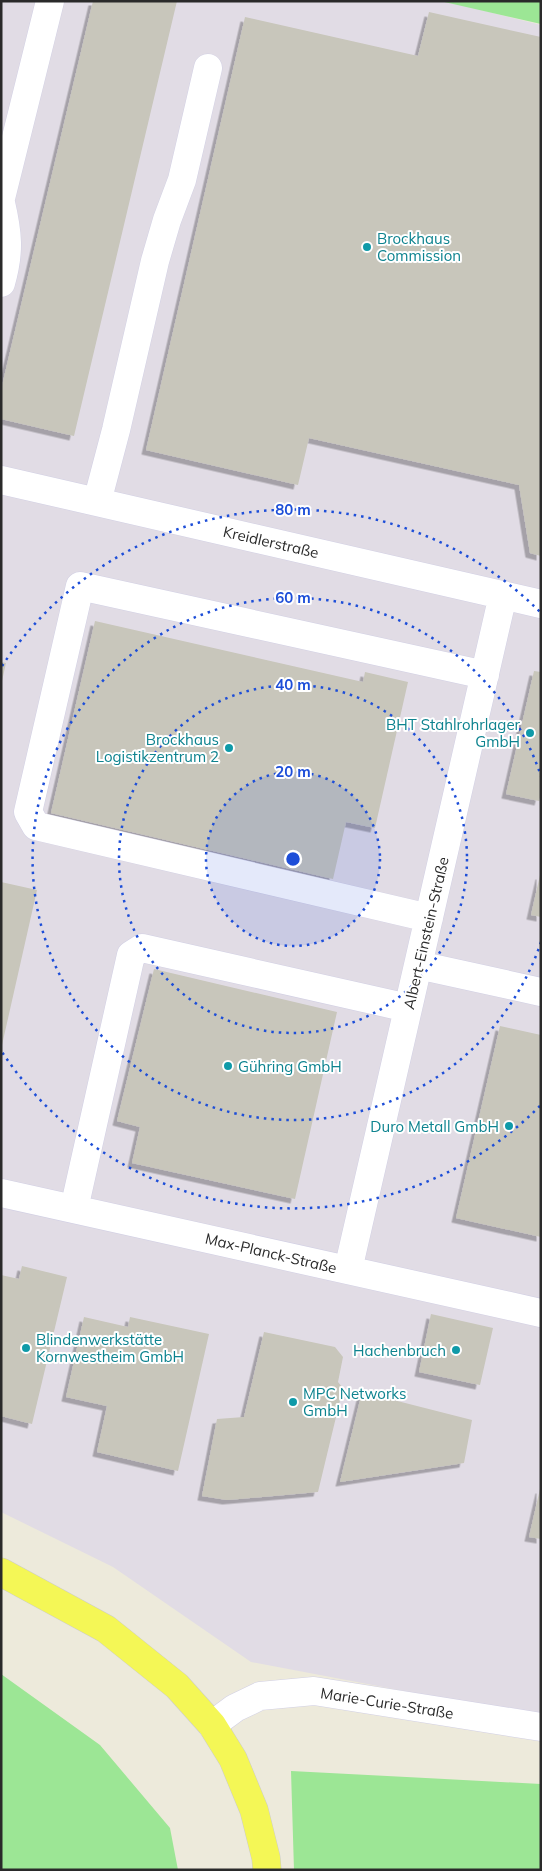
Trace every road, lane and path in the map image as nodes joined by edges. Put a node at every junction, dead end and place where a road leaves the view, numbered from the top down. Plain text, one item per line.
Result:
1 (50, 1) edge
2 (208, 68) dead end
3 (1, 198) edge
4 (1, 203) edge
5 (1, 283) edge
6 (1, 480) edge
7 (97, 502) junction
8 (503, 595) junction
9 (541, 604) edge
10 (485, 675) junction
11 (429, 918) junction
12 (418, 965) junction
13 (541, 992) edge
14 (408, 1008) junction
15 (1, 1193) edge
16 (74, 1209) junction
17 (348, 1270) junction
18 (541, 1314) edge
19 (1, 1572) edge
20 (212, 1725) junction
21 (541, 1727) edge
22 (267, 1870) edge

1 - 3 street
2 - 7 street
4 - 5 street
6 - 7 street, Kreidlerstraße
7 - 8 street, Kreidlerstraße
8 - 9 street, Kreidlerstraße
8 - 10 street, Albert-Einstein-Straße
10 - 11 street, Albert-Einstein-Straße
10 - 11 street
11 - 12 street, Albert-Einstein-Straße
12 - 13 street
12 - 14 street, Albert-Einstein-Straße
14 - 16 street
14 - 17 street, Albert-Einstein-Straße
15 - 16 street, Max-Planck-Straße
16 - 17 street, Max-Planck-Straße
17 - 18 street, Max-Planck-Straße
19 - 20 main road
20 - 21 street, Marie-Curie-Straße
20 - 22 main road

